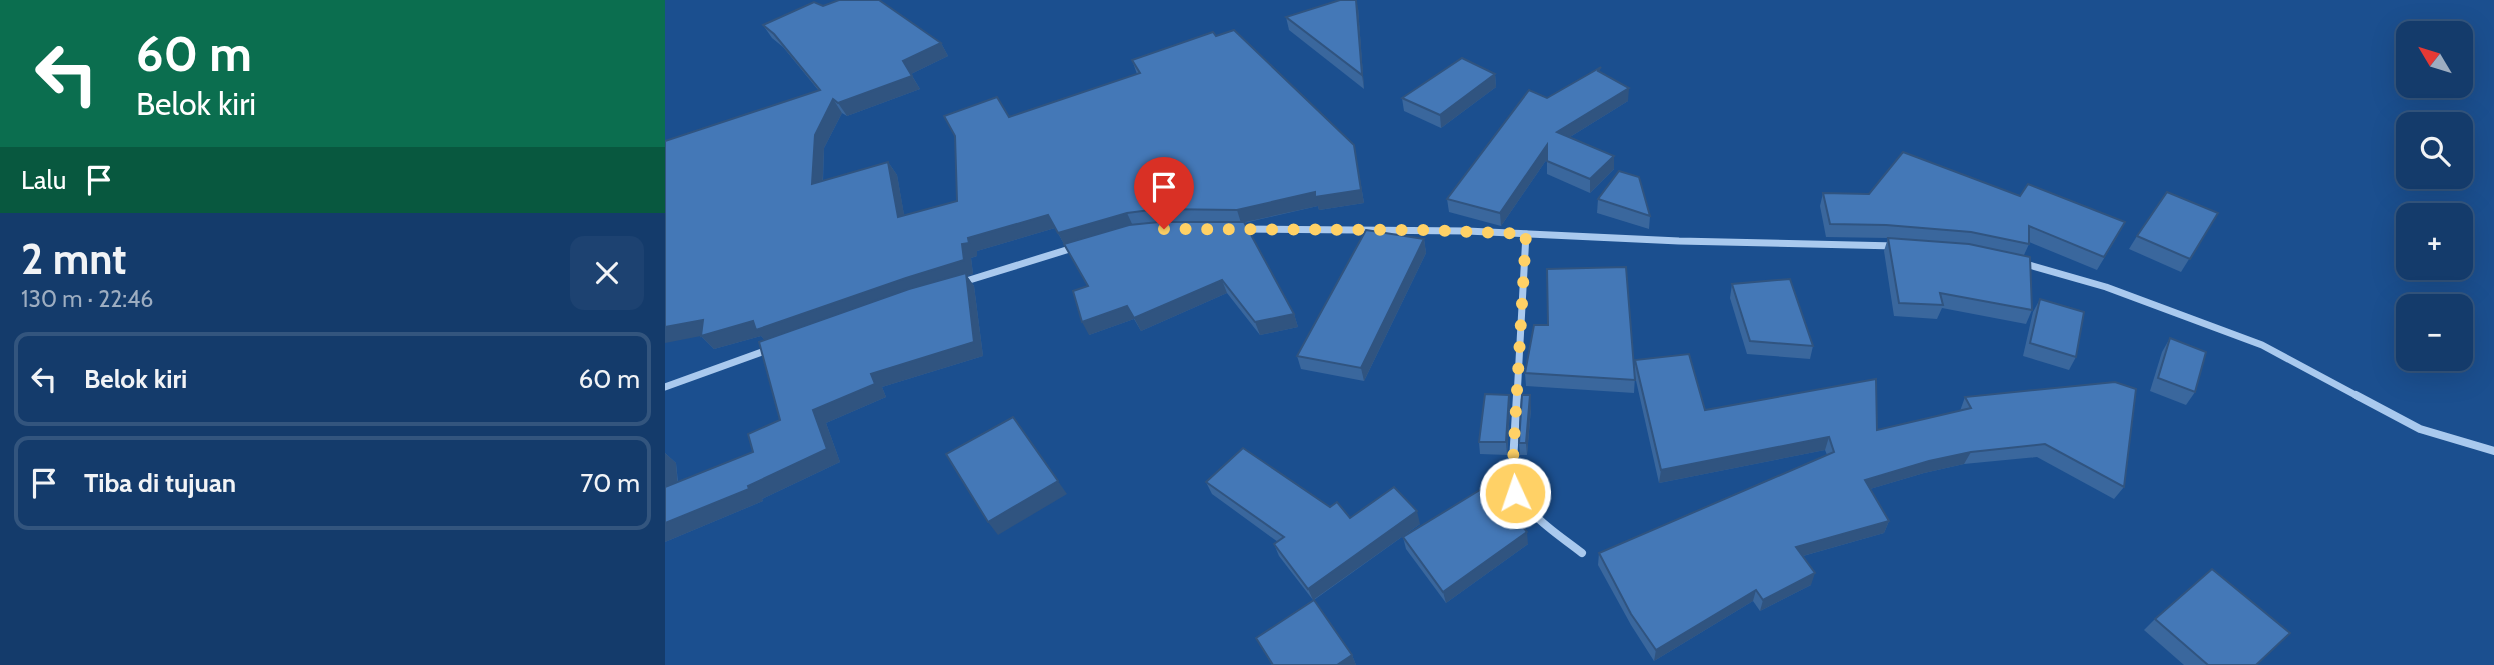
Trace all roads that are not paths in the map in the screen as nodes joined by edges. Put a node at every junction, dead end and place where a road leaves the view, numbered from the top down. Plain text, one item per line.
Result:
1 (1232, 229) edge
2 (1526, 234) junction
3 (1080, 246) edge
4 (1902, 246) edge
5 (2017, 262) edge
6 (955, 285) edge
7 (779, 346) edge
8 (665, 387) edge
9 (2494, 451) edge
10 (1582, 553) dead end

1 - 2 street
2 - 4 street
2 - 10 street
3 - 6 street
5 - 9 street
7 - 8 street

